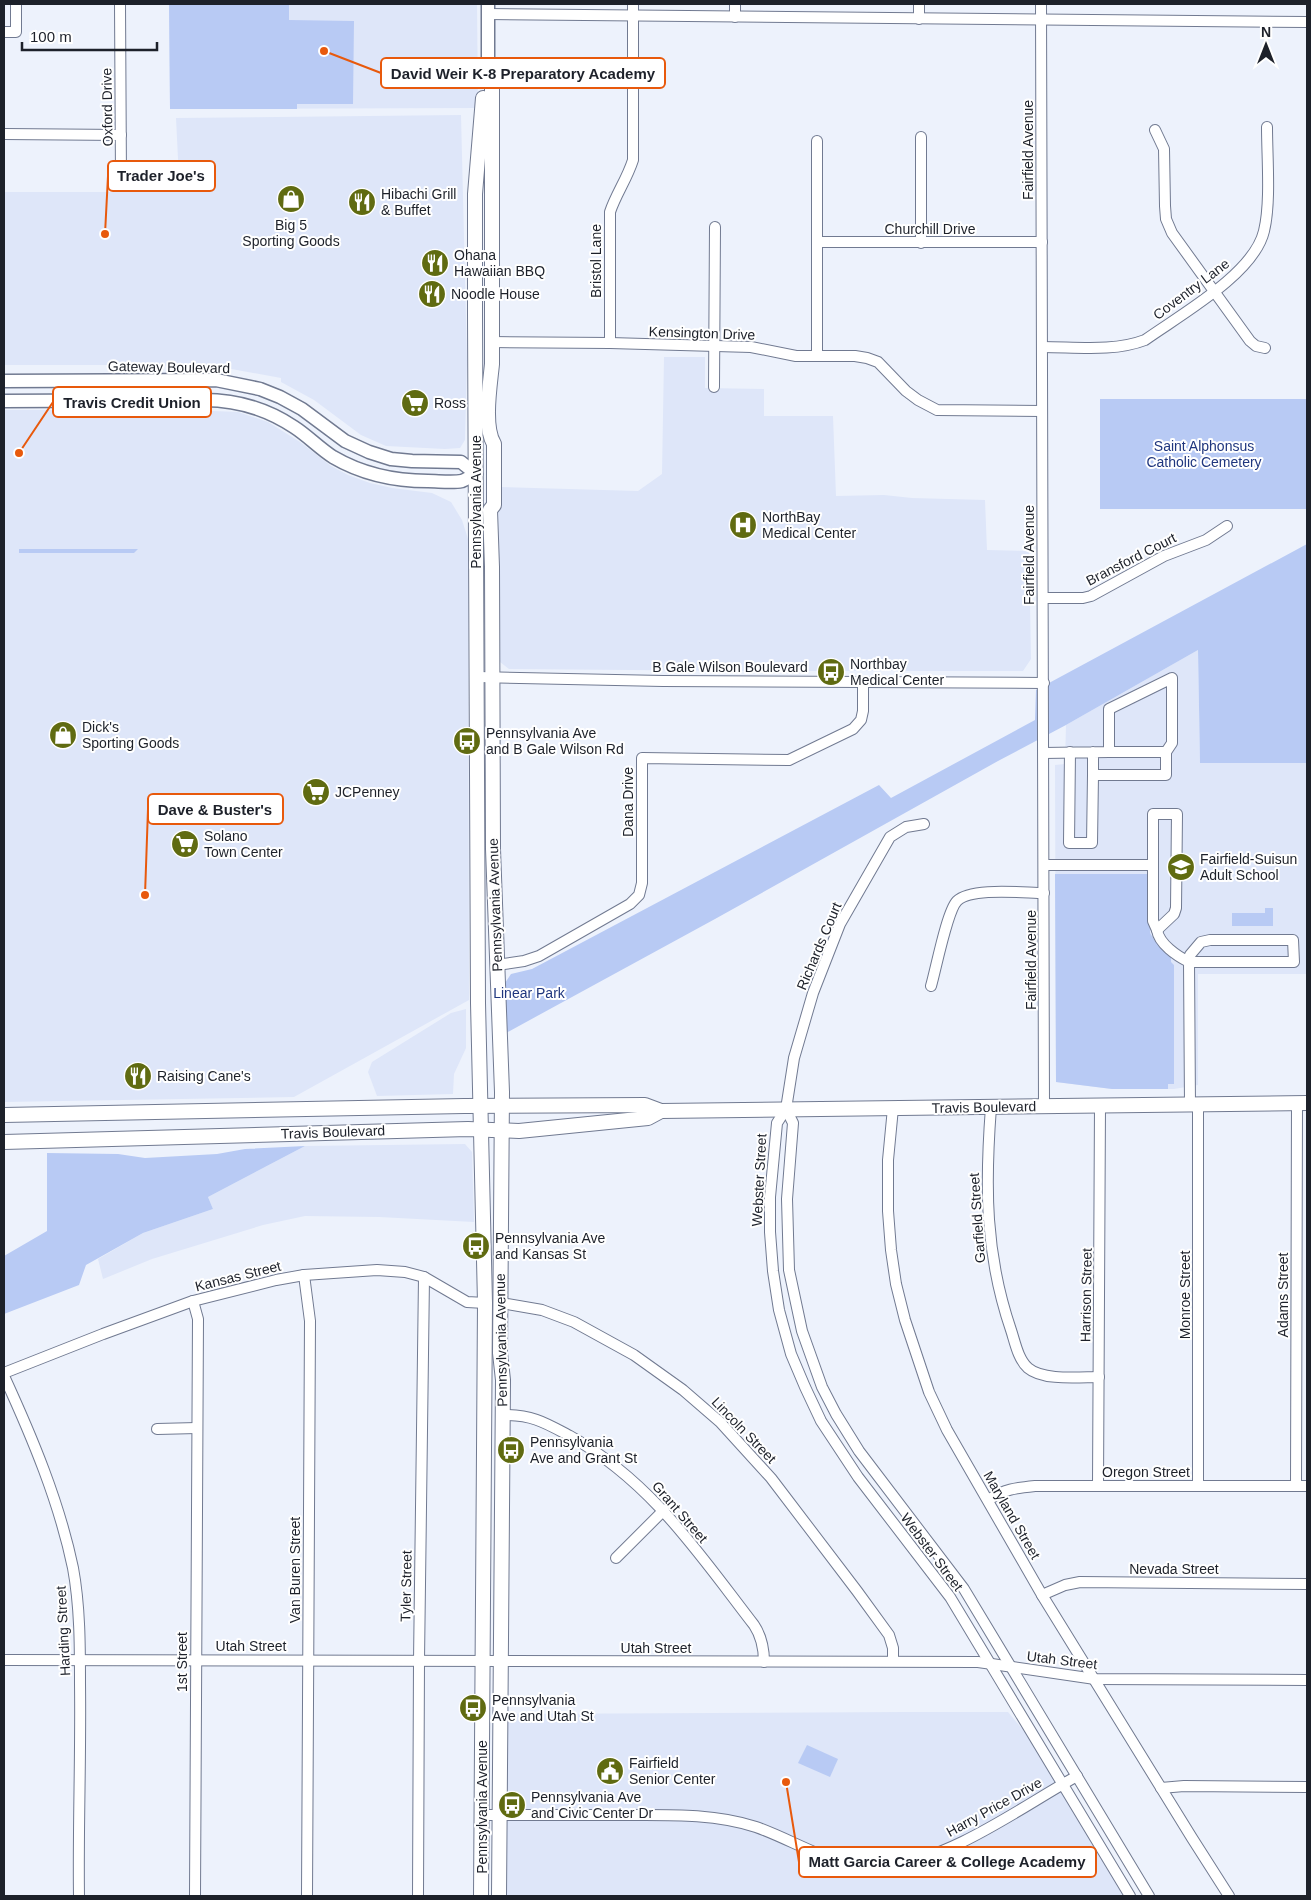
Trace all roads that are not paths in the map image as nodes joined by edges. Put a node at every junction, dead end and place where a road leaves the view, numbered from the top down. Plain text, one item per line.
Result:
1 (16, 4) edge
2 (120, 4) edge
3 (633, 4) edge
4 (735, 4) edge
5 (919, 4) edge
6 (1041, 4) edge
7 (488, 9) edge
8 (633, 15) junction
9 (736, 17) junction
10 (919, 18) junction
11 (1041, 20) junction
12 (1307, 22) edge
13 (4, 32) edge
14 (488, 69) junction
15 (1267, 127) dead end
16 (1155, 130) dead end
17 (4, 134) edge
18 (121, 135) junction
19 (921, 137) dead end
20 (817, 141) dead end
21 (121, 179) dead end
22 (715, 227) dead end
23 (818, 242) junction
24 (1042, 242) junction
25 (921, 243) junction
26 (475, 275) junction
27 (1214, 291) junction
28 (492, 342) junction
29 (610, 342) junction
30 (714, 346) junction
31 (1043, 347) junction
32 (1266, 348) dead end
33 (475, 355) junction
34 (817, 356) junction
35 (4, 381) edge
36 (714, 387) dead end
37 (4, 401) edge
38 (1042, 411) junction
39 (489, 436) junction
40 (476, 474) junction
41 (490, 510) junction
42 (1227, 526) dead end
43 (1043, 598) junction
44 (477, 677) junction
45 (492, 678) junction
46 (863, 682) junction
47 (1044, 683) junction
48 (1070, 752) junction
49 (1093, 752) junction
50 (1109, 752) junction
51 (1166, 752) junction
52 (1044, 753) junction
53 (1093, 775) junction
54 (924, 824) dead end
55 (1044, 866) junction
56 (1152, 866) junction
57 (1044, 893) junction
58 (1157, 930) junction
59 (1189, 962) junction
60 (497, 965) junction
61 (931, 986) dead end
62 (1302, 1103) edge
63 (1194, 1105) junction
64 (480, 1106) junction
65 (501, 1106) junction
66 (1044, 1106) junction
67 (1100, 1106) junction
68 (991, 1107) junction
69 (893, 1108) junction
70 (786, 1109) junction
71 (661, 1111) junction
72 (4, 1115) edge
73 (481, 1130) junction
74 (501, 1130) junction
75 (4, 1142) edge
76 (304, 1275) junction
77 (424, 1277) junction
78 (193, 1301) junction
79 (485, 1303) junction
80 (501, 1303) junction
81 (4, 1374) edge
82 (1099, 1377) junction
83 (502, 1415) junction
84 (197, 1428) junction
85 (157, 1429) dead end
86 (1098, 1485) junction
87 (1198, 1486) junction
88 (1302, 1486) edge
89 (988, 1500) junction
90 (664, 1510) junction
91 (616, 1558) dead end
92 (1307, 1584) edge
93 (1042, 1595) junction
94 (4, 1660) edge
95 (80, 1660) junction
96 (196, 1660) junction
97 (308, 1660) junction
98 (419, 1661) junction
99 (483, 1661) junction
100 (501, 1661) junction
101 (893, 1661) junction
102 (764, 1662) junction
103 (989, 1664) junction
104 (1011, 1667) junction
105 (1094, 1679) junction
106 (1307, 1680) edge
107 (1077, 1776) junction
108 (1062, 1785) junction
109 (1307, 1787) edge
110 (1161, 1788) junction
111 (482, 1815) junction
112 (500, 1815) junction
113 (79, 1896) edge
114 (195, 1896) edge
115 (307, 1896) edge
116 (418, 1896) edge
117 (481, 1896) edge
118 (499, 1896) edge
119 (1130, 1896) edge
120 (1149, 1896) edge
121 (1229, 1896) edge

1 - 13 street
2 - 18 street, Oxford Drive
3 - 8 street, Bristol Lane
4 - 9 street
5 - 10 street
6 - 11 street, Fairfield Avenue
7 - 8 street
7 - 14 street, Pennsylvania Avenue
8 - 9 street
8 - 29 street, Bristol Lane
9 - 10 street
10 - 11 street
11 - 12 street
11 - 24 street, Fairfield Avenue
14 - 26 main road, Pennsylvania Avenue
14 - 28 main road, Pennsylvania Avenue
15 - 27 street, Coventry Lane
16 - 27 street
17 - 18 street
18 - 21 street, Oxford Drive
19 - 25 street
20 - 23 street
22 - 30 street
23 - 25 street, Churchill Drive
23 - 34 street
24 - 25 street, Churchill Drive
24 - 31 street, Fairfield Avenue
26 - 28 main road
26 - 33 main road, Pennsylvania Avenue
27 - 31 street, Coventry Lane
27 - 32 street
28 - 29 street, Kensington Drive
28 - 33 main road
28 - 39 main road, Pennsylvania Avenue
29 - 30 street, Kensington Drive
30 - 34 street, Kensington Drive
30 - 36 street
31 - 38 street, Fairfield Avenue
33 - 40 main road, Pennsylvania Avenue
34 - 38 street, Kensington Drive
35 - 40 street, Gateway Boulevard
37 - 40 street
38 - 43 street, Fairfield Avenue
39 - 40 main road
39 - 41 main road, Pennsylvania Avenue
40 - 41 main road
40 - 44 main road, Pennsylvania Avenue
41 - 45 main road, Pennsylvania Avenue
42 - 43 street, Bransford Court
43 - 47 street, Fairfield Avenue
44 - 45 street, B Gale Wilson Boulevard
44 - 64 main road, Pennsylvania Avenue
45 - 46 street, B Gale Wilson Boulevard
45 - 60 main road, Pennsylvania Avenue
46 - 47 street, B Gale Wilson Boulevard
46 - 60 street, Dana Drive
47 - 52 street, Fairfield Avenue
48 - 49 street
48 - 52 street
48 - 53 street
49 - 50 street
49 - 53 street
50 - 51 street
50 - 51 street
51 - 53 street
52 - 55 street, Fairfield Avenue
54 - 70 street, Richards Court
55 - 56 street
55 - 57 street, Fairfield Avenue
56 - 58 street
56 - 58 street
57 - 61 street
57 - 66 street, Fairfield Avenue
58 - 59 street
59 - 59 street
59 - 63 street, Monroe Street
60 - 65 main road, Pennsylvania Avenue
62 - 63 main road, Travis Boulevard
62 - 88 street, Adams Street
63 - 67 main road, Travis Boulevard
63 - 87 street, Monroe Street
64 - 65 main road, Travis Boulevard
64 - 72 main road, Travis Boulevard
64 - 73 main road, Pennsylvania Avenue
65 - 71 main road, Travis Boulevard
65 - 74 main road, Pennsylvania Avenue
66 - 67 main road, Travis Boulevard
66 - 68 main road, Travis Boulevard
67 - 82 street, Harrison Street
68 - 69 main road, Travis Boulevard
68 - 82 street, Garfield Street
69 - 70 main road, Travis Boulevard
69 - 89 street, Maryland Street
70 - 71 main road, Travis Boulevard
70 - 103 street, Webster Street
70 - 104 street, Webster Street
71 - 74 main road, Travis Boulevard
73 - 74 main road, Travis Boulevard
73 - 75 main road, Travis Boulevard
73 - 79 main road, Pennsylvania Avenue
74 - 80 main road, Pennsylvania Avenue
76 - 77 street, Kansas Street
76 - 78 street, Kansas Street
76 - 97 street, Van Buren Street
77 - 79 street, Kansas Street
77 - 98 street, Tyler Street
78 - 81 street, Kansas Street
78 - 84 street, 1st Street
79 - 99 main road, Pennsylvania Avenue
80 - 83 main road, Pennsylvania Avenue
80 - 101 street, Lincoln Street
81 - 95 street, Harding Street
82 - 86 street, Harrison Street
83 - 90 street, Grant Street
83 - 100 main road, Pennsylvania Avenue
84 - 85 street
84 - 96 street, 1st Street
86 - 87 street, Oregon Street
86 - 89 street, Oregon Street
87 - 88 street, Oregon Street
89 - 93 street, Maryland Street
90 - 91 street
90 - 102 street, Grant Street
92 - 93 street, Nevada Street
93 - 105 street, Maryland Street
94 - 95 street, Utah Street
95 - 96 street, Utah Street
95 - 113 street, Harding Street
96 - 97 street, Utah Street
96 - 114 street, 1st Street
97 - 98 street, Utah Street
97 - 115 street, Van Buren Street
98 - 99 street, Utah Street
98 - 116 street, Tyler Street
99 - 100 street, Utah Street
99 - 111 main road, Pennsylvania Avenue
100 - 102 street, Utah Street
100 - 112 main road, Pennsylvania Avenue
101 - 102 street, Utah Street
101 - 103 street, Utah Street
103 - 104 street, Utah Street
103 - 108 street, Webster Street
104 - 105 street, Utah Street
104 - 107 street, Webster Street
105 - 106 street, Utah Street
105 - 110 street, Maryland Street
107 - 108 street, Harry Price Drive
107 - 120 street, Webster Street
108 - 112 street, Harry Price Drive
108 - 119 street, Webster Street
109 - 110 street
110 - 121 street, Maryland Street
111 - 112 street, Harry Price Drive
111 - 117 main road, Pennsylvania Avenue
112 - 118 main road, Pennsylvania Avenue

